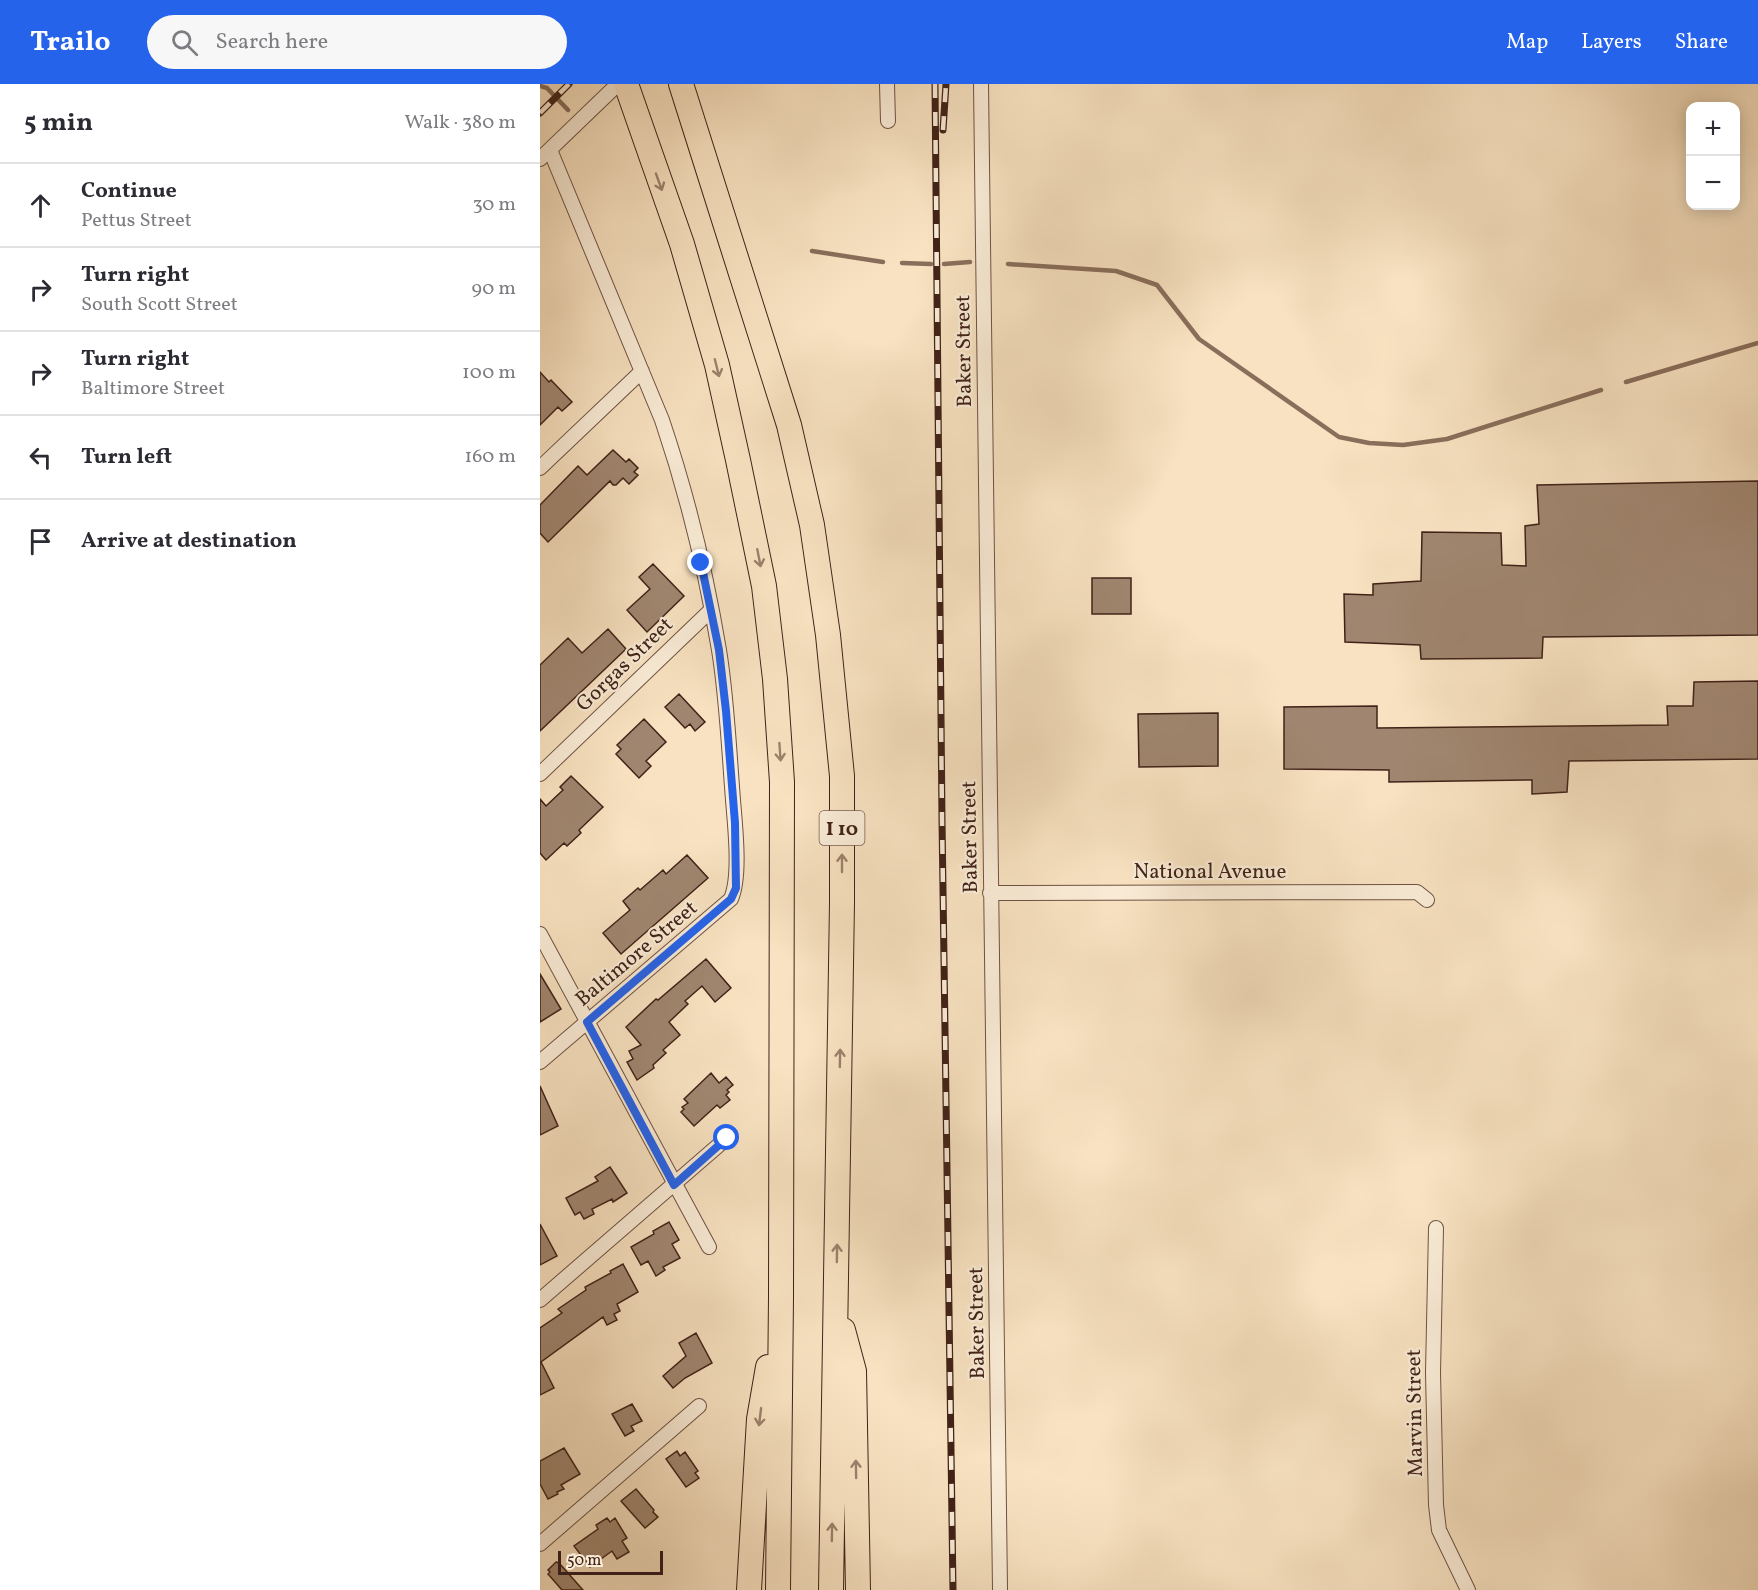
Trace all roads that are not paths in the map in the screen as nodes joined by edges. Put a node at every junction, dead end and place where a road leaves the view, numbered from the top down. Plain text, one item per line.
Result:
1 (618, 84) edge
2 (626, 84) edge
3 (887, 84) edge
4 (981, 84) edge
5 (682, 85) edge
6 (888, 121) dead end
7 (545, 154) edge
8 (642, 371) junction
9 (540, 468) edge
10 (711, 610) junction
11 (540, 774) edge
12 (990, 893) junction
13 (1427, 900) dead end
14 (540, 934) edge
15 (587, 1022) junction
16 (540, 1062) edge
17 (727, 1138) dead end
18 (674, 1185) junction
19 (1436, 1228) dead end
20 (709, 1247) dead end
21 (781, 1297) junction
22 (540, 1300) edge
23 (836, 1300) junction
24 (699, 1406) dead end
25 (540, 1544) edge
26 (749, 1590) edge
27 (778, 1590) edge
28 (831, 1590) edge
29 (858, 1590) edge
30 (1000, 1590) edge
31 (1468, 1590) edge

1 - 7 street
2 -> 21 highway
3 - 6 street
4 - 12 street, Baker Street
23 -> 5 highway, I 10
7 - 8 street
8 - 9 street
8 - 10 street
10 - 11 street, Gorgas Street
10 - 15 street, Baltimore Street
12 - 13 street, National Avenue
12 - 30 street, Baker Street
14 - 15 street
15 - 16 street, Baltimore Street
15 - 18 street
17 - 18 street
18 - 20 street
18 - 22 street
19 - 31 street, Marvin Street
21 -> 26 highway
21 - 27 highway
28 -> 23 highway, I 10
29 -> 23 highway
24 - 25 street

